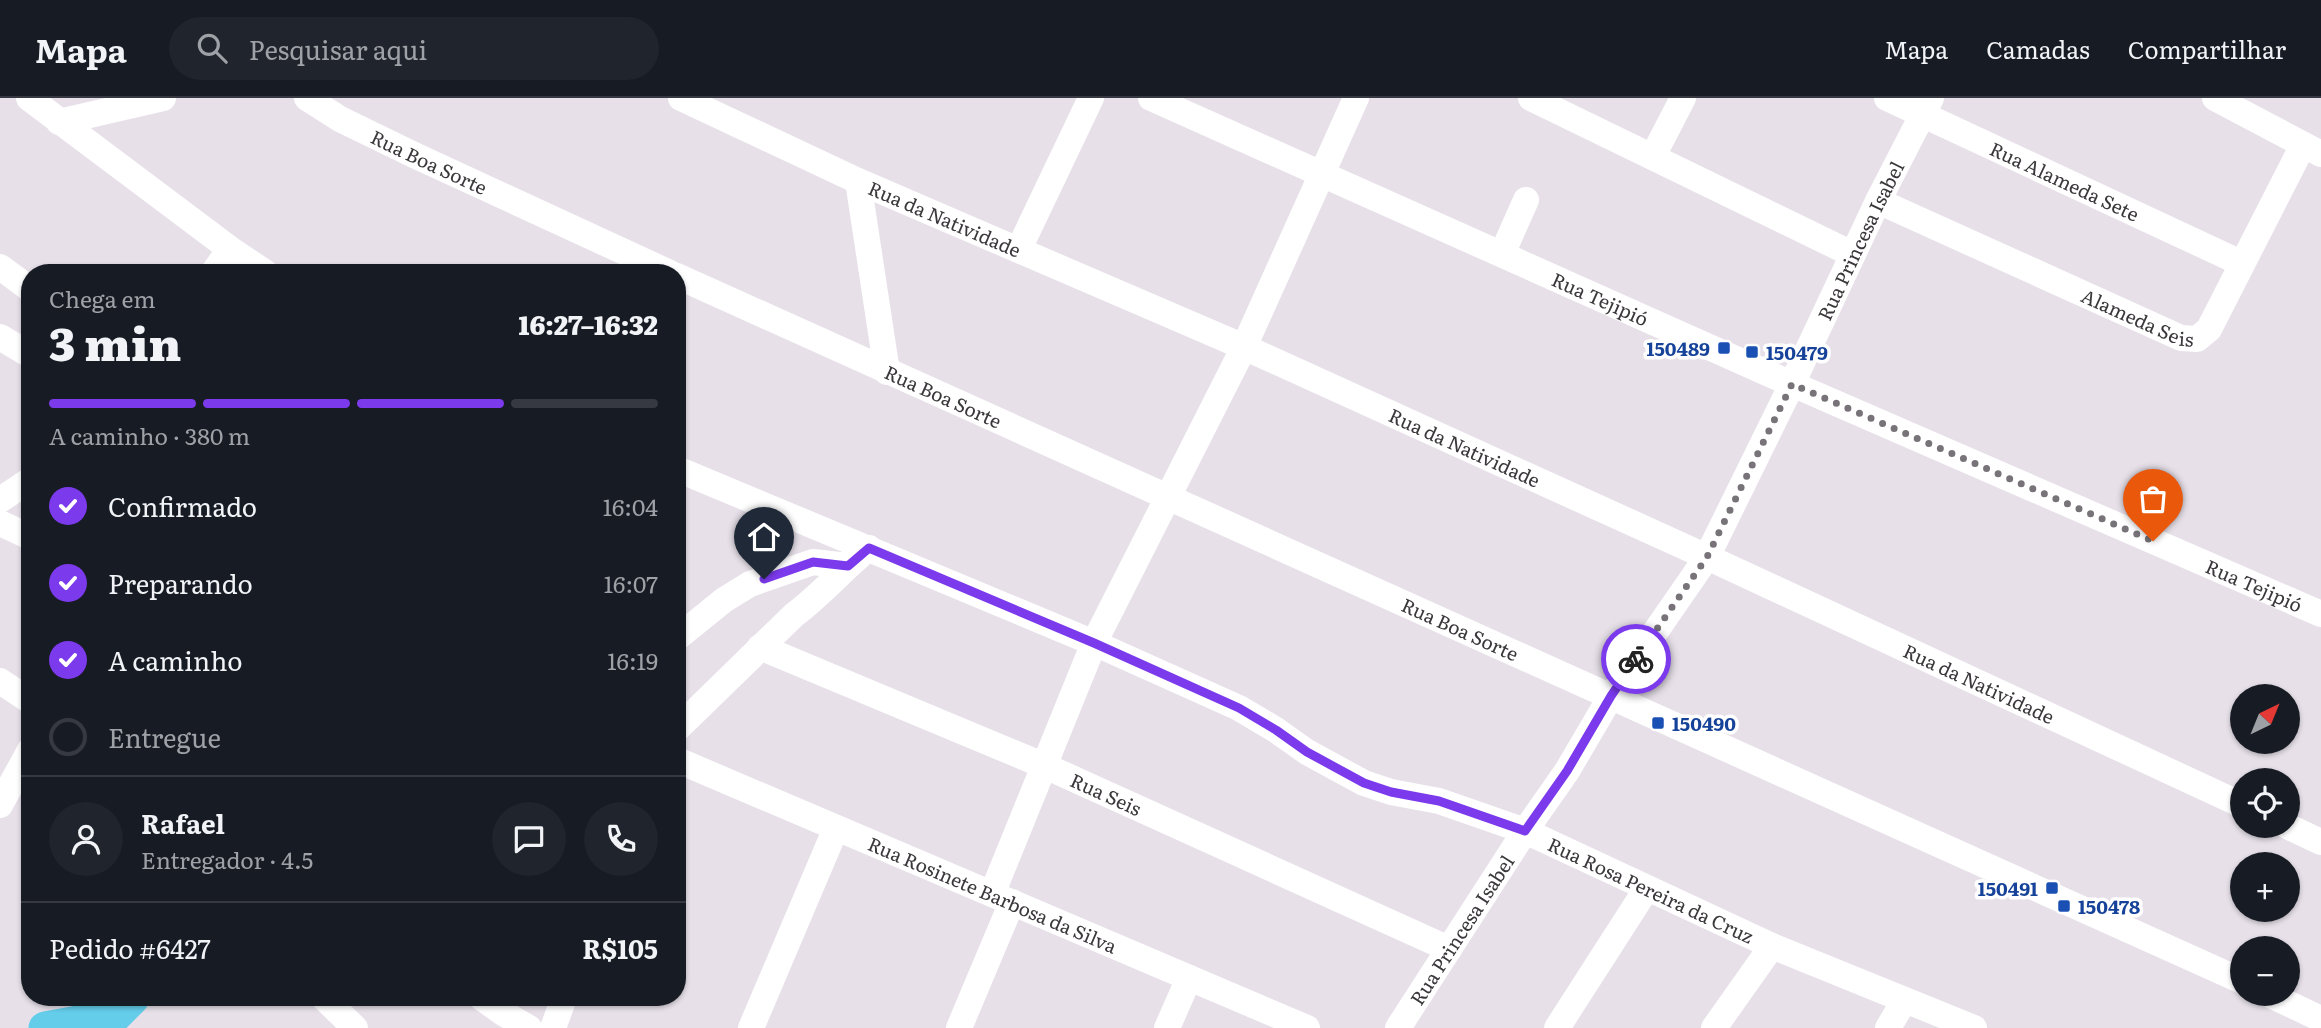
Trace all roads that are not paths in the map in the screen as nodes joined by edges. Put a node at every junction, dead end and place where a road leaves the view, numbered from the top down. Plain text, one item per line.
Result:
1 (29, 98) edge
2 (163, 98) edge
3 (307, 98) edge
4 (681, 98) edge
5 (1091, 98) edge
6 (1151, 98) edge
7 (1356, 98) edge
8 (1531, 98) edge
9 (1683, 98) edge
10 (1887, 98) edge
11 (2215, 98) edge
12 (1926, 106) edge
13 (59, 122) junction
14 (2312, 150) edge
15 (1653, 156) junction
16 (1321, 173) junction
17 (858, 181) junction
18 (1526, 200) dead end
19 (1878, 201) junction
20 (230, 249) junction
21 (1019, 249) junction
22 (1502, 254) junction
23 (1852, 254) junction
24 (219, 264) edge
25 (252, 264) edge
26 (650, 264) edge
27 (2241, 264) junction
28 (0, 267) edge
29 (686, 280) edge
30 (21, 282) edge
31 (0, 337) edge
32 (1244, 347) junction
33 (21, 350) edge
34 (887, 372) junction
35 (1792, 384) junction
36 (686, 473) edge
37 (21, 486) edge
38 (1168, 497) junction
39 (0, 500) edge
40 (0, 523) edge
41 (21, 533) edge
42 (869, 548) junction
43 (1707, 557) junction
44 (848, 566) junction
45 (2321, 614) edge
46 (686, 631) edge
47 (1094, 643) junction
48 (760, 647) junction
49 (0, 681) edge
50 (21, 695) edge
51 (1611, 696) junction
52 (686, 720) edge
53 (686, 764) edge
54 (21, 766) edge
55 (1045, 766) junction
56 (2230, 799) edge
57 (0, 805) edge
58 (836, 828) junction
59 (1525, 831) junction
60 (2300, 832) edge
61 (2321, 842) edge
62 (1647, 888) junction
63 (1002, 898) junction
64 (1772, 946) junction
65 (1449, 949) junction
66 (2230, 976) edge
67 (1189, 978) junction
68 (1904, 1001) junction
69 (332, 1006) edge
70 (493, 1006) edge
71 (561, 1006) edge
72 (2293, 1006) edge
73 (2321, 1019) edge
74 (355, 1028) edge
75 (529, 1028) edge
76 (553, 1028) edge
77 (751, 1028) edge
78 (959, 1028) edge
79 (1167, 1028) edge
80 (1307, 1028) edge
81 (1398, 1028) edge
82 (1557, 1028) edge
83 (1714, 1028) edge
84 (1888, 1028) edge
85 (1974, 1028) edge

1 - 13 street
2 - 13 street
3 - 26 street, Rua Boa Sorte
4 - 17 street, Rua da Natividade
5 - 21 street
6 - 16 street, Rua Tejipió
7 - 16 street
8 - 15 street
9 - 15 street
10 - 12 street, Rua Alameda Sete
11 - 14 street
12 - 19 street, Rua Princesa Isabel
12 - 27 street, Rua Alameda Sete
13 - 20 street
14 - 27 street, Alameda Seis
15 - 23 street
16 - 22 street, Rua Tejipió
16 - 32 street
17 - 21 street, Rua da Natividade
17 - 34 street
18 - 22 street
19 - 23 street, Rua Princesa Isabel
19 - 27 street, Alameda Seis
20 - 24 street
20 - 25 street
21 - 32 street, Rua da Natividade
22 - 35 street, Rua Tejipió
23 - 35 street, Rua Princesa Isabel
28 - 30 street
29 - 34 street, Rua Boa Sorte
31 - 33 street
32 - 38 street
32 - 43 street, Rua da Natividade
34 - 38 street, Rua Boa Sorte
35 - 43 street, Rua Princesa Isabel
35 - 45 street, Rua Tejipió
36 - 42 street, Rua Rosa Pereira da Cruz
37 - 39 street
38 - 47 street
38 - 51 street, Rua Boa Sorte
40 - 41 street
42 - 44 street
42 - 47 street, Rua Rosa Pereira da Cruz
43 - 51 street, Rua Princesa Isabel
43 - 56 street, Rua da Natividade
44 - 46 street
44 - 48 street
47 - 55 street
47 - 59 street, Rua Rosa Pereira da Cruz
48 - 52 street
48 - 55 street, Rua Seis
49 - 50 street
51 - 59 street, Rua Princesa Isabel
51 - 66 street, Rua Boa Sorte
53 - 58 street, Rua Rosinete Barbosa da Silva
54 - 57 street
55 - 63 street
55 - 65 street, Rua Seis
58 - 63 street, Rua Rosinete Barbosa da Silva
58 - 77 street
59 - 62 street, Rua Rosa Pereira da Cruz
59 - 65 street, Rua Princesa Isabel
60 - 61 street
62 - 64 street, Rua Rosa Pereira da Cruz
62 - 82 street
63 - 67 street, Rua Rosinete Barbosa da Silva
63 - 78 street
64 - 68 street, Rua Rosa Pereira da Cruz
64 - 83 street
65 - 81 street, Rua Princesa Isabel
67 - 79 street
67 - 80 street, Rua Rosinete Barbosa da Silva
68 - 84 street
68 - 85 street, Rua Rosa Pereira da Cruz
69 - 74 street
70 - 75 street
71 - 76 street
72 - 73 street

